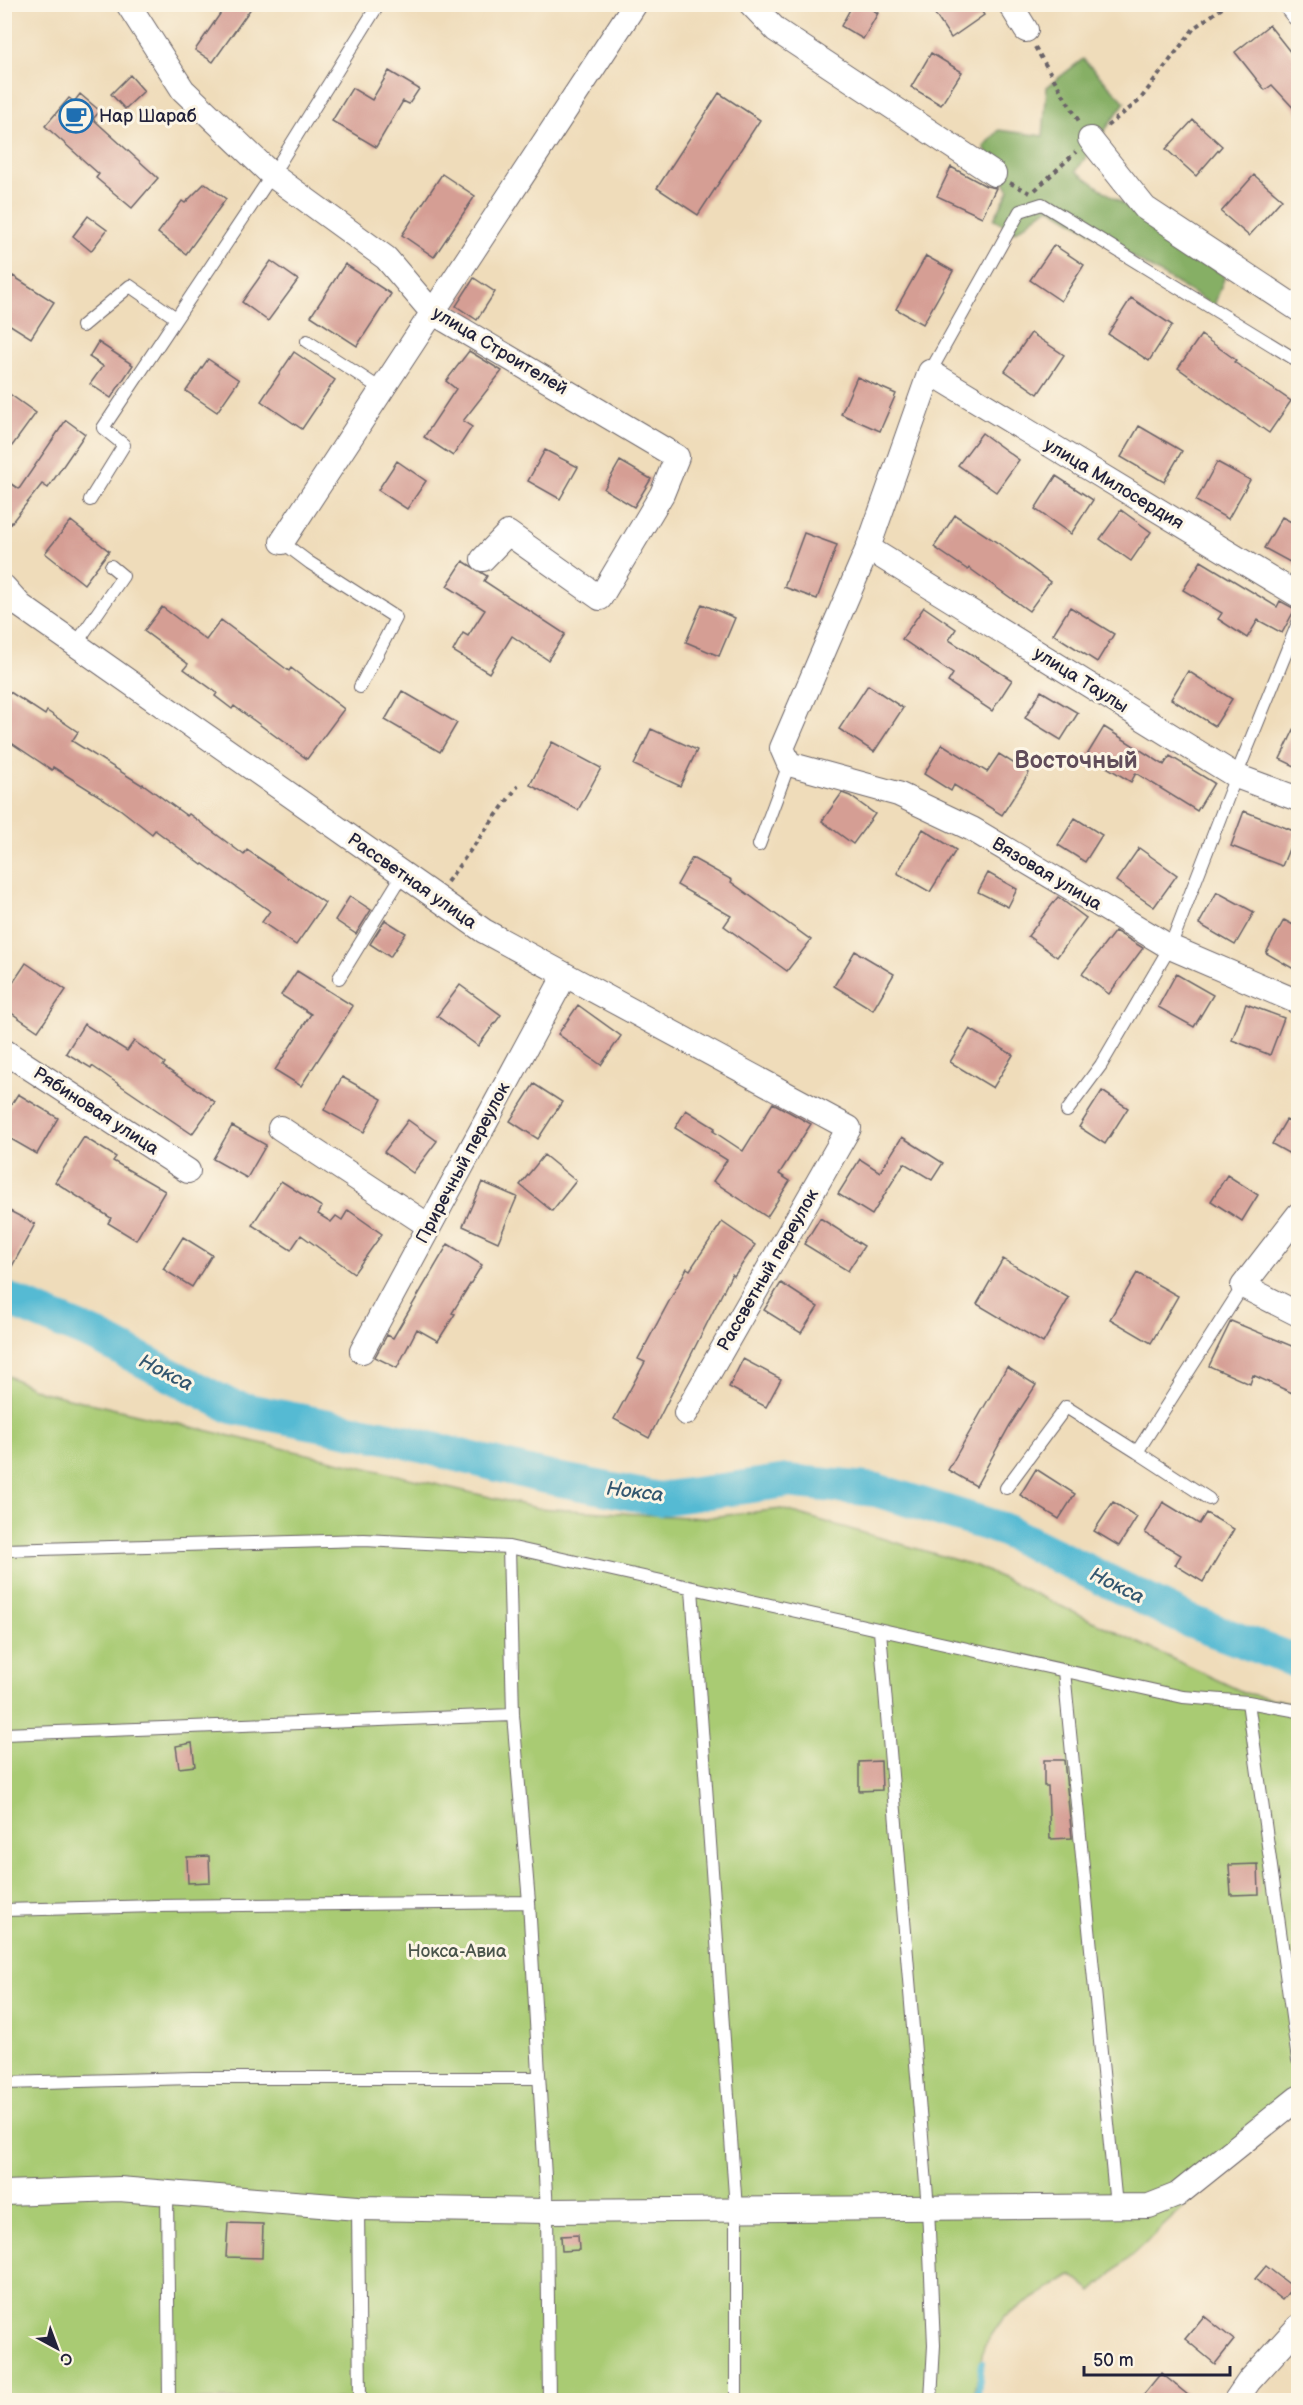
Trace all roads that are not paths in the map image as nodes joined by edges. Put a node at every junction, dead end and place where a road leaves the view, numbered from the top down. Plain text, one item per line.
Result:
1 (128, 4) edge
2 (635, 4) edge
3 (750, 4) edge
4 (1010, 4) edge
5 (1290, 4) edge
6 (378, 5) edge
7 (1299, 15) edge
8 (1026, 30) road end
9 (1090, 139) road end
10 (994, 174) dead end
11 (272, 175) junction
12 (1299, 309) edge
13 (432, 312) junction
14 (176, 318) junction
15 (81, 326) dead end
16 (307, 341) dead end
17 (1299, 361) edge
18 (930, 372) junction
19 (381, 389) junction
20 (90, 500) dead end
21 (282, 542) joint
22 (868, 548) junction
23 (483, 560) dead end
24 (111, 566) dead end
25 (4, 587) edge
26 (1299, 595) edge
27 (1299, 623) edge
28 (76, 644) junction
29 (360, 687) dead end
30 (789, 764) junction
31 (1236, 776) junction
32 (1299, 799) edge
33 (759, 845) dead end
34 (403, 874) junction
35 (1170, 947) junction
36 (565, 975) junction
37 (339, 978) dead end
38 (1299, 1002) edge
39 (4, 1051) edge
40 (1067, 1112) dead end
41 (280, 1128) dead end
42 (849, 1128) joint
43 (188, 1170) dead end
44 (1299, 1215) edge
45 (429, 1226) junction
46 (1243, 1286) junction
47 (1299, 1314) edge
48 (362, 1351) dead end
49 (686, 1413) dead end
50 (1137, 1452) junction
51 (1006, 1488) dead end
52 (1209, 1499) dead end
53 (509, 1547) junction
54 (4, 1550) edge
55 (692, 1589) junction
56 (880, 1631) junction
57 (1064, 1671) junction
58 (1248, 1702) junction
59 (1299, 1711) edge
60 (513, 1715) junction
61 (4, 1734) edge
62 (529, 1902) junction
63 (4, 1910) edge
64 (1299, 2060) edge
65 (539, 2078) junction
66 (4, 2083) edge
67 (1299, 2098) edge
68 (4, 2193) edge
69 (167, 2193) junction
70 (1116, 2206) junction
71 (358, 2208) junction
72 (928, 2208) junction
73 (736, 2209) junction
74 (547, 2211) junction
75 (1299, 2327) edge
76 (169, 2400) edge
77 (360, 2400) edge
78 (549, 2400) edge
79 (736, 2400) edge
80 (931, 2400) edge
81 (1236, 2400) edge

1 - 11 street, улица Строителей
2 - 13 street
3 - 10 street
4 - 8 street
5 - 7 street
6 - 11 lane
9 - 12 street
11 - 13 street, улица Строителей
11 - 14 lane
13 - 19 street
13 - 23 street, улица Строителей
14 - 15 lane
14 - 20 lane
16 - 19 lane
17 - 18 lane
18 - 22 street
18 - 26 street, улица Милосердия
19 - 21 street
21 - 29 lane
22 - 30 street
22 - 31 street, улица Таулы
24 - 28 lane
25 - 28 street, Рассветная улица
27 - 31 lane
28 - 34 street, Рассветная улица
30 - 33 lane
30 - 35 street, Вязовая улица
31 - 32 street, улица Таулы
31 - 35 lane
34 - 36 street, Рассветная улица
34 - 37 lane
35 - 38 street, Вязовая улица
35 - 40 lane
36 - 42 street, Рассветная улица
36 - 45 street, Приречный переулок
39 - 43 street, Рябиновая улица
41 - 45 street
42 - 49 street, Рассветный переулок
44 - 46 street
45 - 48 street, Приречный переулок
46 - 47 street
46 - 50 lane
50 - 51 lane
50 - 52 lane
53 - 54 lane
53 - 55 lane
53 - 60 lane
55 - 56 lane
55 - 73 lane
56 - 57 lane
56 - 72 lane
57 - 58 lane
57 - 70 lane
58 - 59 lane
58 - 64 lane
60 - 61 lane
60 - 62 lane
62 - 63 lane
62 - 65 lane
65 - 66 lane
65 - 74 lane
67 - 70 street
68 - 69 street
69 - 71 street
69 - 76 lane
70 - 72 street
71 - 74 street
71 - 77 lane
72 - 73 street
72 - 80 lane
73 - 74 street
73 - 79 lane
74 - 78 lane
75 - 81 street

